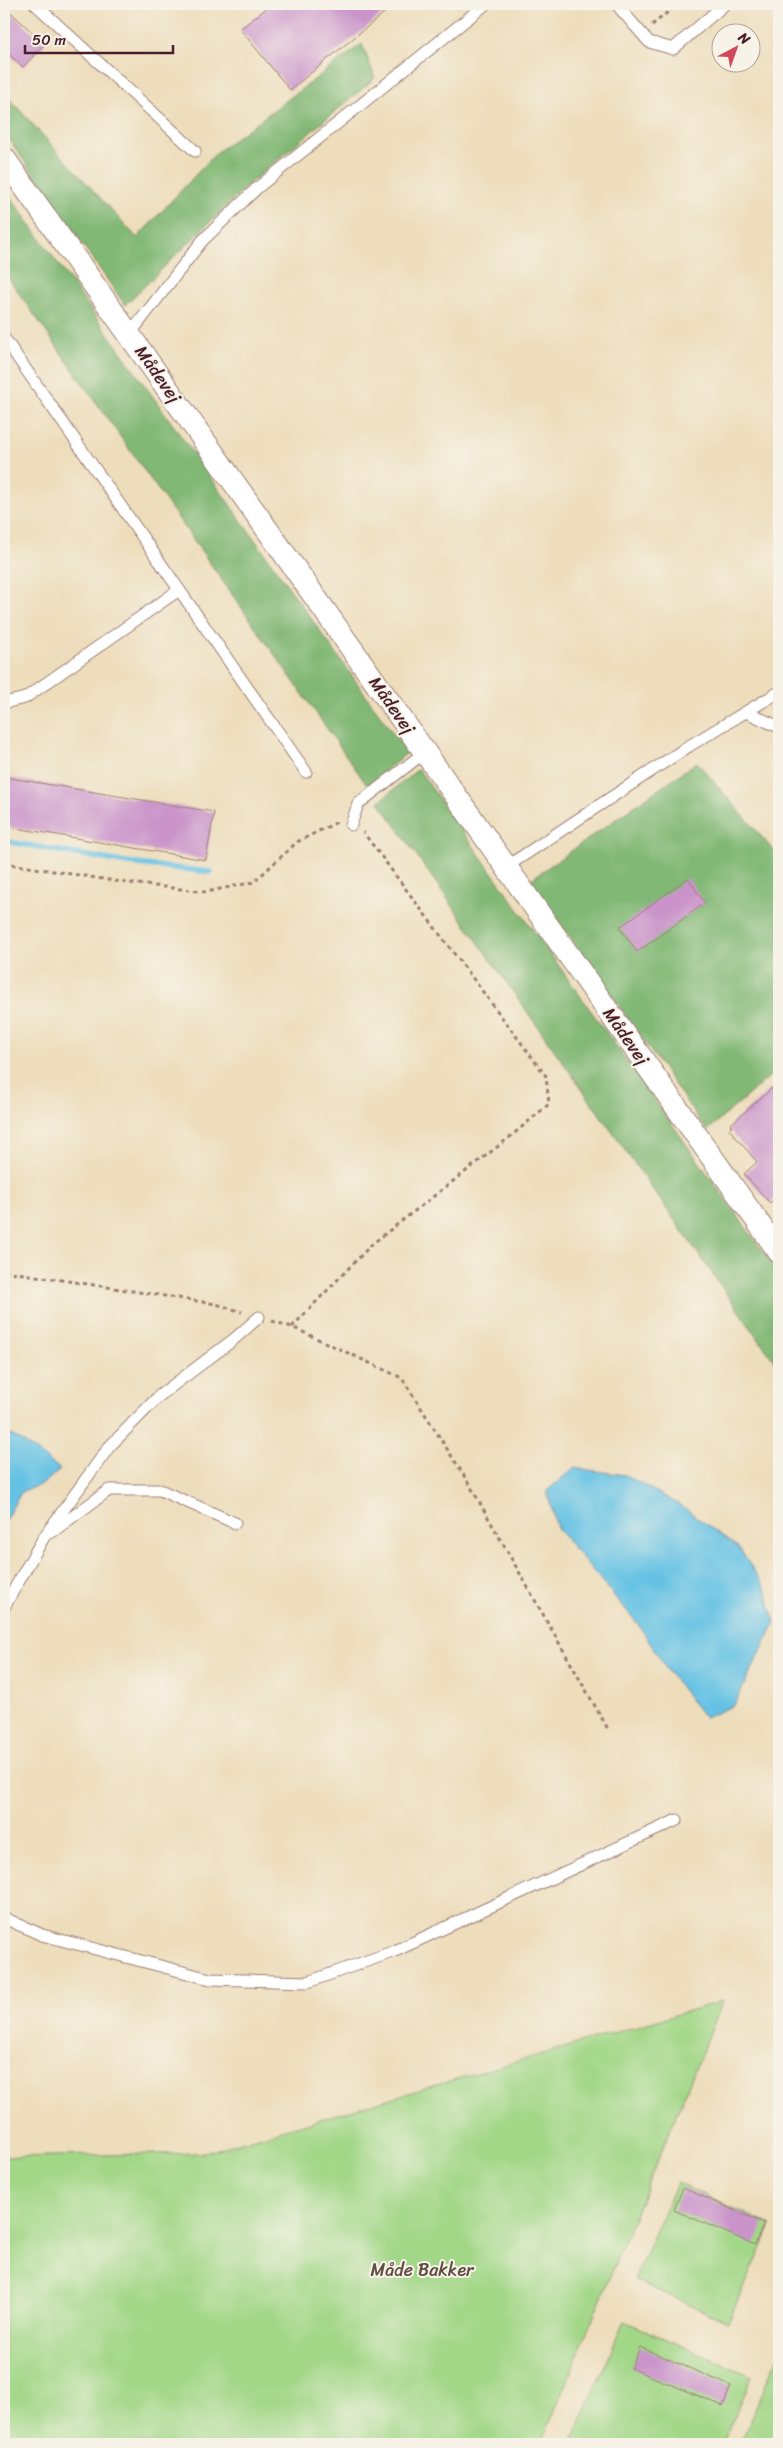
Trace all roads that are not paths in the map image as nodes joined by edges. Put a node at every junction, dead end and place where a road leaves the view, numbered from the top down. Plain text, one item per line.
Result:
1 (35, 4) edge
2 (486, 4) edge
3 (616, 4) edge
4 (725, 4) edge
5 (195, 151) dead end
6 (4, 158) edge
7 (130, 334) junction
8 (4, 338) edge
9 (7, 348) edge
10 (179, 590) junction
11 (779, 692) edge
12 (4, 703) edge
13 (746, 712) junction
14 (779, 727) edge
15 (425, 752) junction
16 (306, 772) dead end
17 (351, 825) road end
18 (506, 867) junction
19 (779, 1252) edge
20 (259, 1317) road end
21 (234, 1523) dead end
22 (44, 1537) junction
23 (4, 1607) edge
24 (676, 1820) dead end
25 (4, 1918) edge

1 - 5 lane
2 - 7 lane
3 - 4 lane
6 - 7 street, Mådevej
7 - 15 street, Mådevej
8 - 9 lane
9 - 10 lane
10 - 12 lane
10 - 16 lane
11 - 13 lane
13 - 14 lane
13 - 18 lane
15 - 17 lane
15 - 18 street, Mådevej
18 - 19 street, Mådevej
20 - 22 lane
21 - 22 lane
22 - 23 lane
24 - 25 lane

